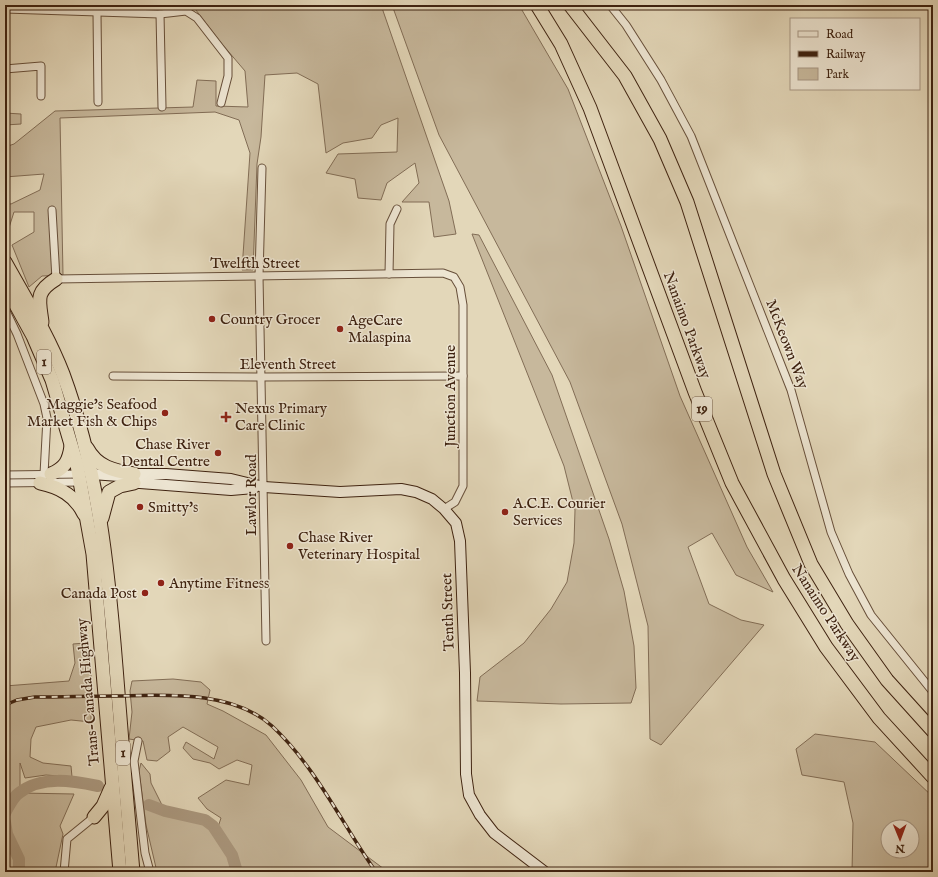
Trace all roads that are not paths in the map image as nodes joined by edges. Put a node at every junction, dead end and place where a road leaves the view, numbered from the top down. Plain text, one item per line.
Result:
1 (537, 5) edge
2 (570, 5) edge
3 (610, 5) edge
4 (5, 9) edge
5 (97, 13) junction
6 (160, 14) junction
7 (5, 68) edge
8 (41, 96) dead end
9 (98, 102) dead end
10 (221, 103) dead end
11 (162, 107) dead end
12 (262, 168) dead end
13 (397, 209) dead end
14 (52, 210) dead end
15 (5, 262) edge
16 (389, 274) junction
17 (259, 276) junction
18 (454, 276) joint
19 (56, 279) junction
20 (5, 285) edge
21 (5, 309) edge
22 (43, 330) junction
23 (114, 376) dead end
24 (463, 376) junction
25 (262, 378) junction
26 (85, 443) junction
27 (71, 444) junction
28 (5, 475) edge
29 (45, 477) junction
30 (79, 478) junction
31 (93, 478) junction
32 (134, 478) junction
33 (5, 483) edge
34 (264, 487) junction
35 (444, 509) junction
36 (95, 522) junction
37 (266, 641) dead end
38 (933, 692) edge
39 (933, 731) edge
40 (138, 741) dead end
41 (933, 777) edge
42 (112, 786) junction
43 (94, 817) joint
44 (64, 872) edge
45 (120, 872) edge
46 (133, 872) edge
47 (150, 872) edge
48 (545, 872) edge

1 - 41 highway, Nanaimo Parkway / 19
2 - 39 highway, Nanaimo Parkway
3 - 38 street, McKeown Way
4 - 5 street
5 - 6 street
5 - 9 street
6 - 10 street
6 - 11 street
7 - 8 street
12 - 17 street, Lawlor Road
13 - 16 street
14 - 19 street
15 - 22 highway, Trans-Canada Highway / 1
16 - 17 street, Twelfth Street
16 - 18 street, Twelfth Street
17 - 19 street, Twelfth Street
17 - 25 street, Lawlor Road
18 - 24 street, Junction Avenue
19 - 22 highway
20 - 27 highway, Trans-Canada Highway / 1
21 - 29 street
22 - 26 highway, Trans-Canada Highway / 1
23 - 25 street, Eleventh Street
24 - 25 street, Eleventh Street
24 - 35 street, Junction Avenue
25 - 34 street, Lawlor Road
26 - 31 highway, Trans-Canada Highway / 1
26 - 32 highway
27 - 29 highway
27 - 30 highway, Trans-Canada Highway / 1
28 - 29 street
29 - 30 street
29 - 30 street
29 - 33 street
29 - 36 highway
30 - 31 street, Tenth Street
30 - 36 highway, Trans-Canada Highway / 1
31 - 32 street, Tenth Street
31 - 36 highway, Trans-Canada Highway / 1
32 - 34 street, Tenth Street
32 - 36 highway
34 - 35 street, Tenth Street
34 - 37 street, Lawlor Road
35 - 48 street, Tenth Street
36 - 42 highway, Trans-Canada Highway / 1
36 - 46 highway, Trans-Canada Highway / 1
40 - 47 street
42 - 43 highway
42 - 45 highway, Trans-Canada Highway / 1
43 - 44 street

